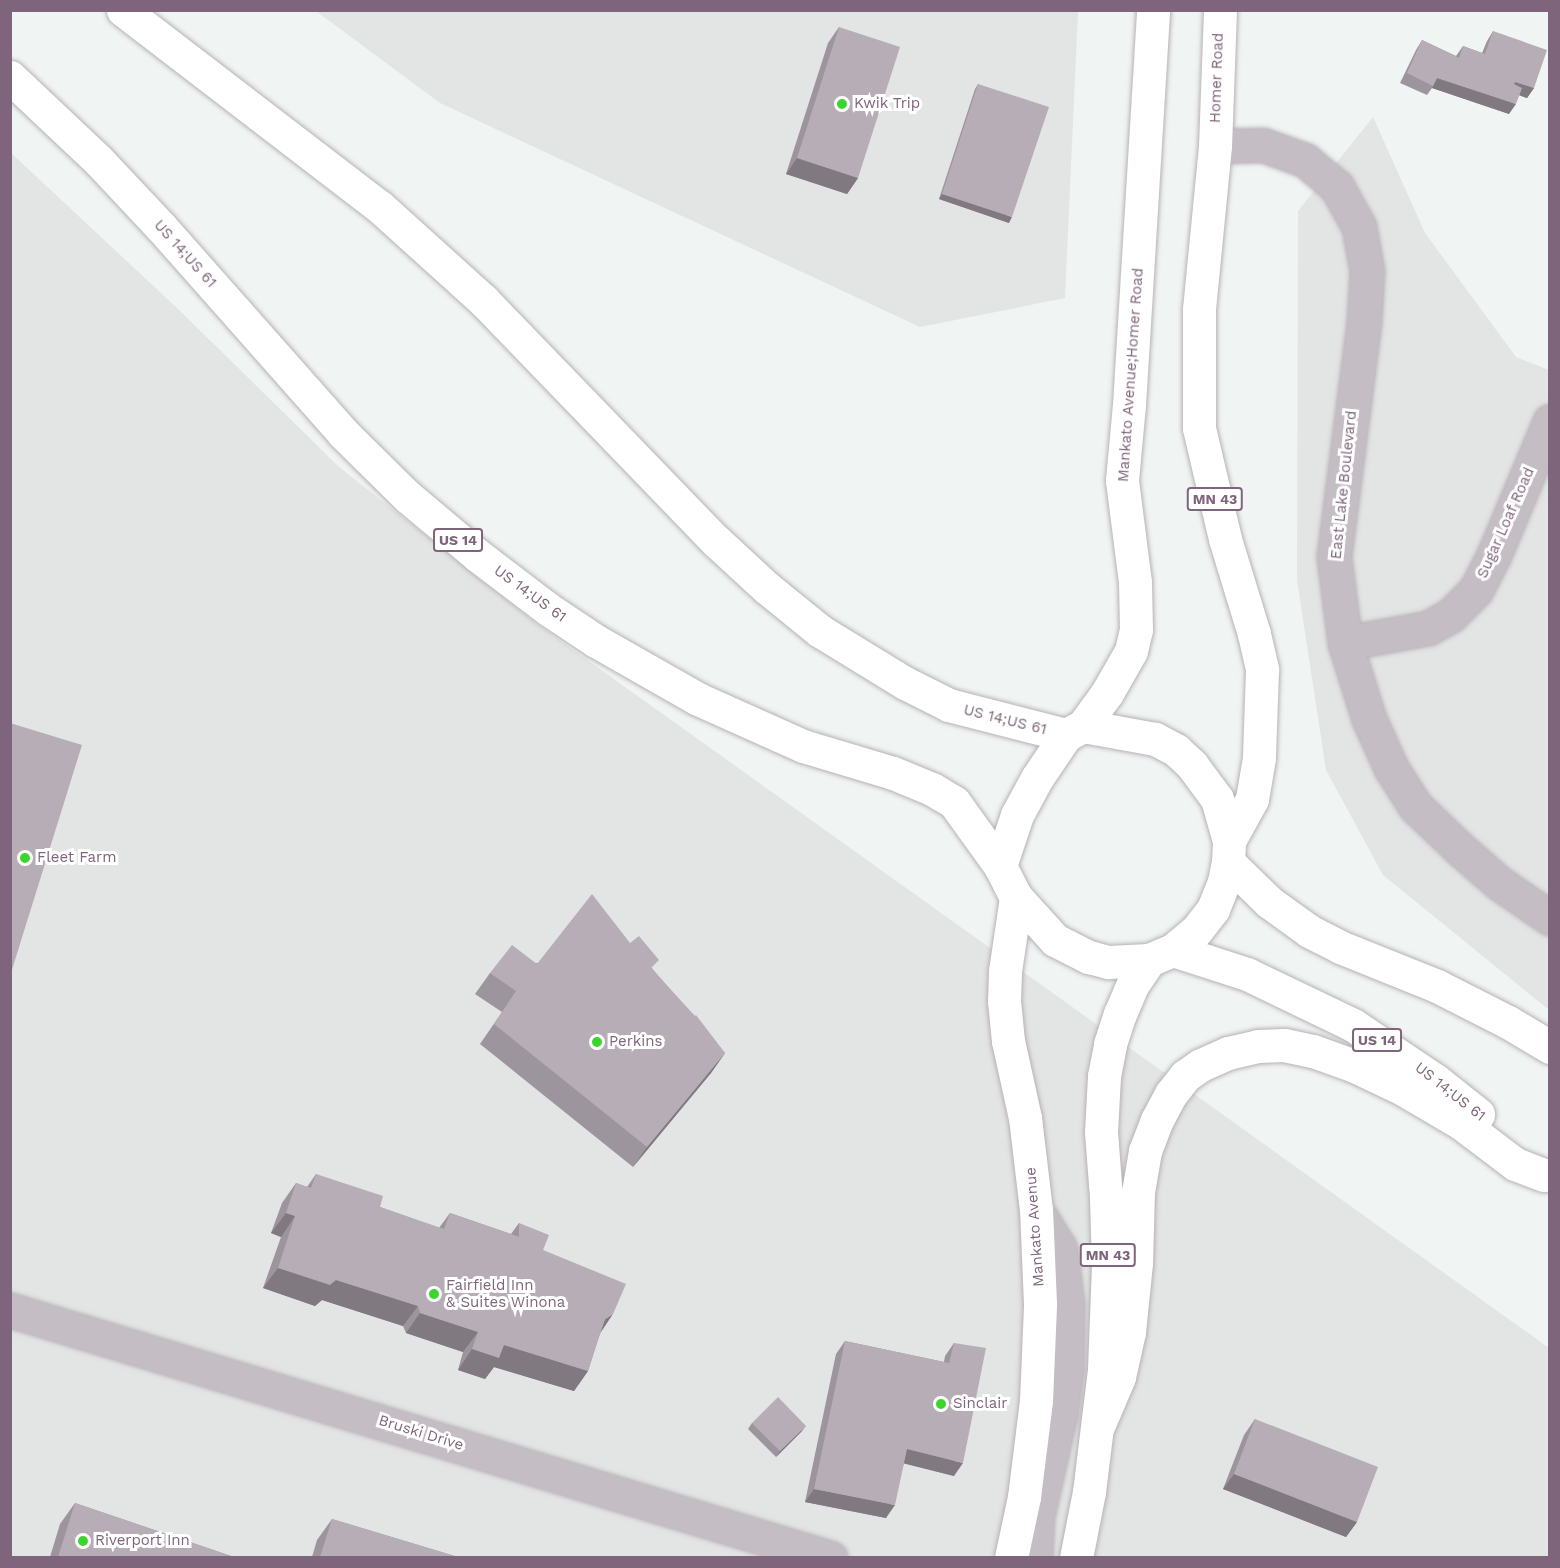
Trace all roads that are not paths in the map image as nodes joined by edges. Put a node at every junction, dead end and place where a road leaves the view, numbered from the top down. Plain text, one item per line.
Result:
1 (123, 10) edge
2 (1153, 10) edge
3 (1220, 10) edge
4 (10, 77) edge
5 (1215, 146) junction
6 (1550, 421) edge
7 (1345, 643) junction
8 (1074, 731) junction
9 (1229, 851) junction
10 (1000, 866) junction
11 (1016, 897) junction
12 (1550, 918) edge
13 (1161, 955) junction
14 (1550, 1047) edge
15 (1547, 1178) edge
16 (1036, 1210) junction
17 (10, 1310) edge
18 (1099, 1424) junction
19 (830, 1557) edge
20 (1011, 1557) edge
21 (1035, 1557) edge
22 (1076, 1557) edge

1 - 8 main road, US 14;US 61
2 - 8 main road, Mankato Avenue;Homer Road
3 - 5 main road, Homer Road / MN 43
4 - 10 main road, US 14;US 61 / US 14
5 - 7 street, East Lake Boulevard
5 - 9 main road, MN 43
6 - 7 street, Sugar Loaf Road
7 - 12 street, East Lake Boulevard
8 - 9 main road, US 14;US 61
8 - 10 main road, US 14;US 61
9 - 13 main road
9 - 14 main road, US 14;US 61
10 - 11 main road, US 14;US 61 / US 14
11 - 13 main road, US 14;US 61 / US 14
11 - 16 main road, Mankato Avenue
13 - 15 main road, US 14;US 61 / US 14
13 - 18 main road, MN 43
15 - 18 main road
16 - 20 main road, Mankato Avenue
16 - 21 street
17 - 19 street, Bruski Drive
18 - 22 main road, MN 43

